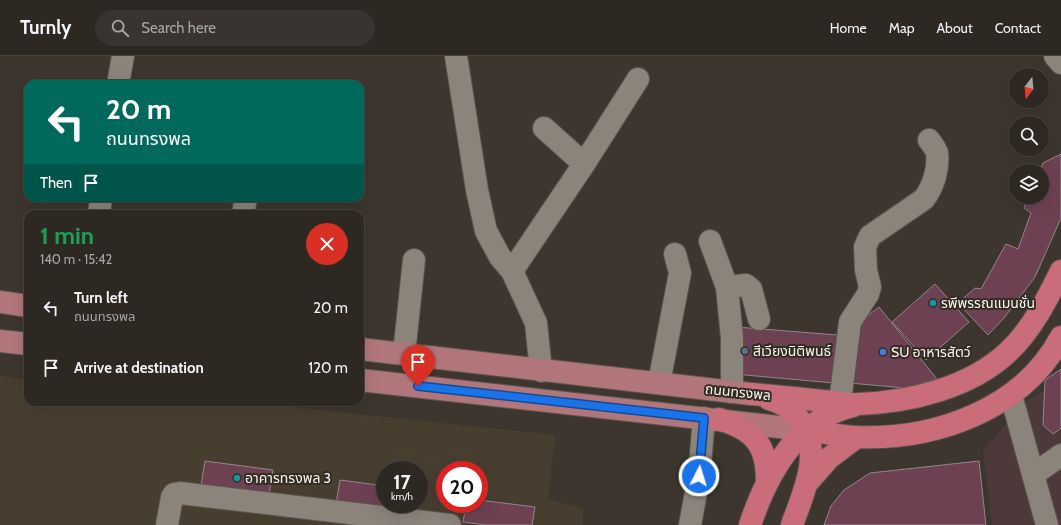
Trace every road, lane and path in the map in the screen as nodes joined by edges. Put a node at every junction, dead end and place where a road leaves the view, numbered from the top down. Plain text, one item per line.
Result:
1 (123, 56) edge
2 (456, 56) edge
3 (1055, 56) edge
4 (1061, 64) edge
5 (638, 79) dead end
6 (119, 80) edge
7 (544, 128) dead end
8 (929, 140) dead end
9 (584, 164) junction
10 (710, 241) dead end
11 (675, 254) dead end
12 (414, 260) dead end
13 (512, 271) junction
14 (1061, 271) edge
15 (727, 287) junction
16 (0, 302) edge
17 (24, 305) edge
18 (760, 319) dead end
19 (1061, 337) edge
20 (0, 342) edge
21 (24, 344) edge
22 (364, 349) edge
23 (404, 354) junction
24 (541, 371) junction
25 (364, 380) edge
26 (659, 383) junction
27 (741, 393) junction
28 (1011, 395) junction
29 (849, 403) junction
30 (711, 418) junction
31 (806, 430) junction
32 (857, 437) junction
33 (1061, 455) edge
34 (1033, 475) junction
35 (767, 482) junction
36 (806, 484) junction
37 (167, 525) edge
38 (450, 525) edge
39 (690, 525) edge
40 (750, 525) edge
41 (792, 525) edge
42 (1048, 525) edge

1 - 6 street
2 - 13 street
3 - 4 street
5 - 9 street
7 - 9 street
8 - 29 street
9 - 13 street
10 - 15 street
11 - 26 street
12 - 23 street
13 - 24 street
14 - 29 highway, ถนนทรงพล
15 - 18 street
15 - 27 street
16 - 17 main road
19 - 28 highway, ถนนทรงพล
20 - 21 main road
22 - 23 main road, ถนนทรงพล
23 - 24 main road, ถนนทรงพล
24 - 26 main road, ถนนทรงพล
25 - 30 main road, ถนนทรงพล
26 - 27 main road, ถนนทรงพล
27 - 29 highway, ถนนทรงพล
27 - 31 highway
28 - 32 highway, ถนนทรงพล
28 - 34 street
29 - 31 highway
30 - 31 main road, ถนนทรงพล
30 - 35 highway
30 - 39 street
31 - 32 highway, ถนนทรงพล
31 - 35 highway
31 - 36 highway
32 - 36 highway
33 - 34 street
34 - 42 street
35 - 40 highway
36 - 41 highway
37 - 38 street

